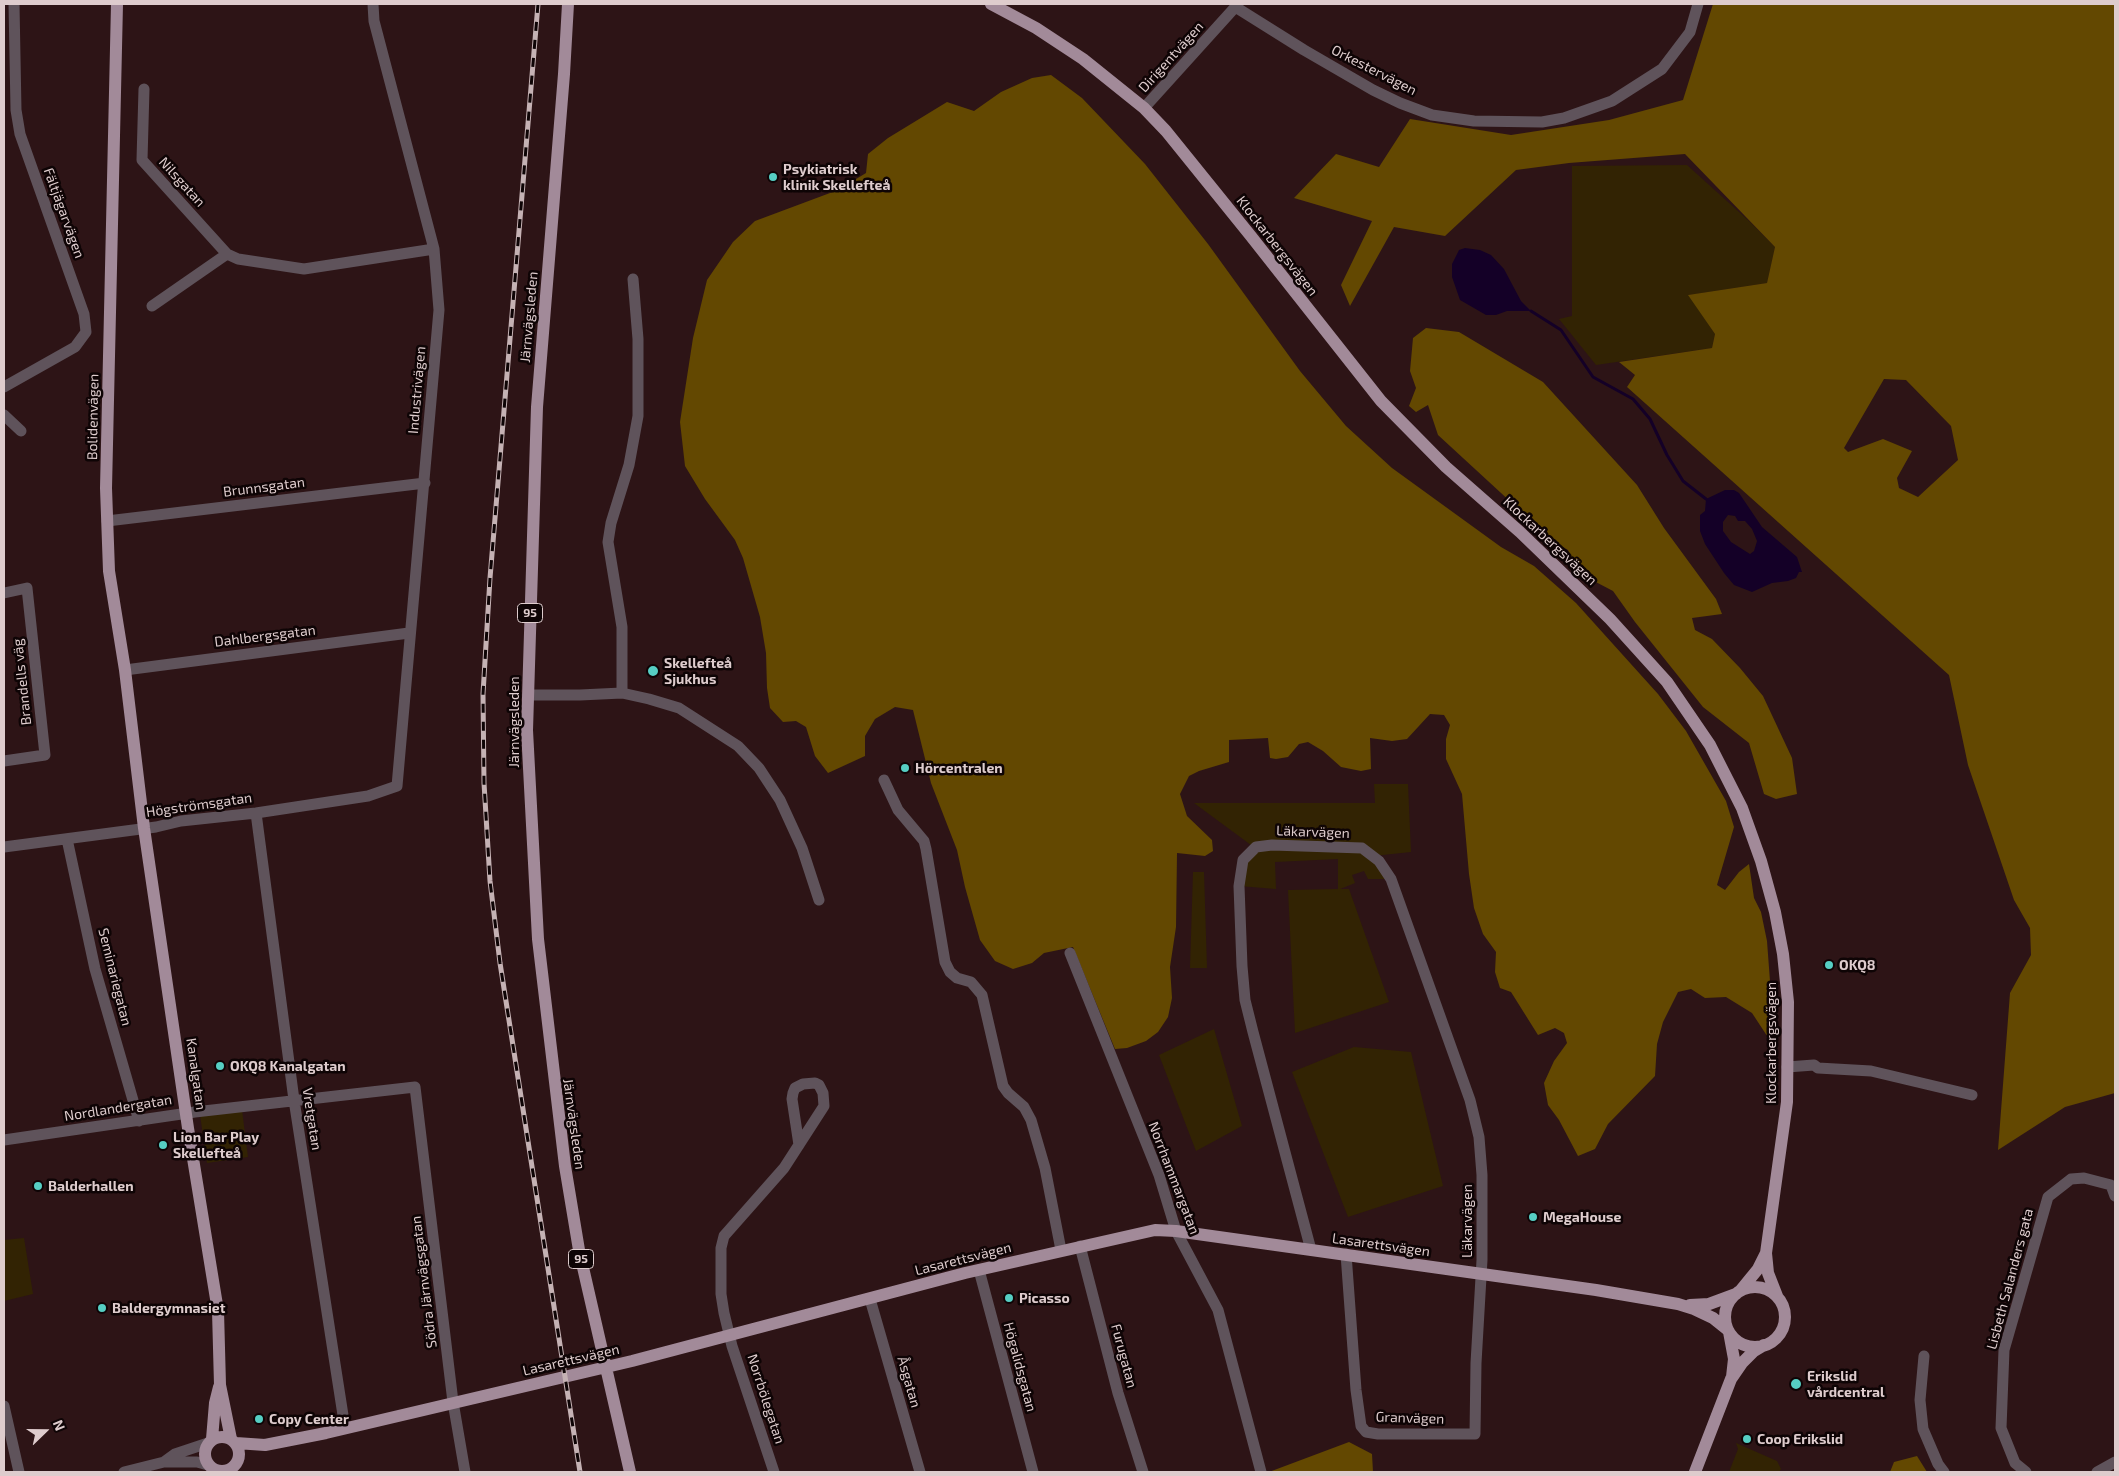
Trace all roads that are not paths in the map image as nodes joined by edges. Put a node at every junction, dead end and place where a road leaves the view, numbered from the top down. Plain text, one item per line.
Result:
1 (14, 4) edge
2 (117, 4) edge
3 (373, 4) edge
4 (568, 4) edge
5 (575, 4) edge
6 (991, 4) edge
7 (1698, 4) edge
8 (1238, 6) edge
9 (564, 74) junction
10 (144, 89) dead end
11 (1144, 108) junction
12 (434, 248) junction
13 (227, 254) junction
14 (633, 279) dead end
15 (152, 306) dead end
16 (4, 388) edge
17 (4, 415) edge
18 (21, 431) dead end
19 (424, 483) junction
20 (107, 521) junction
21 (4, 593) edge
22 (410, 633) junction
23 (124, 670) junction
24 (622, 693) junction
25 (528, 694) junction
26 (4, 761) edge
27 (884, 780) dead end
28 (398, 786) joint
29 (256, 813) junction
30 (144, 828) junction
31 (67, 839) junction
32 (4, 847) edge
33 (819, 900) dead end
34 (1070, 953) dead end
35 (1787, 1066) junction
36 (415, 1087) joint
37 (1972, 1095) dead end
38 (294, 1100) junction
39 (186, 1113) junction
40 (139, 1121) junction
41 (4, 1140) edge
42 (799, 1145) junction
43 (2115, 1196) edge
44 (1176, 1231) junction
45 (1080, 1246) junction
46 (1062, 1250) junction
47 (1311, 1250) junction
48 (1766, 1253) junction
49 (1346, 1254) junction
50 (979, 1270) junction
51 (1481, 1275) junction
52 (1739, 1292) junction
53 (1777, 1296) junction
54 (870, 1299) junction
55 (1678, 1304) junction
56 (1729, 1331) junction
57 (729, 1336) junction
58 (1764, 1345) junction
59 (1924, 1356) dead end
60 (606, 1366) junction
61 (1731, 1378) junction
62 (220, 1385) junction
63 (454, 1402) junction
64 (4, 1406) edge
65 (345, 1428) junction
66 (210, 1441) junction
67 (233, 1441) junction
68 (265, 1445) junction
69 (164, 1462) junction
70 (2115, 1462) edge
71 (233, 1467) edge
72 (211, 1469) edge
73 (19, 1472) edge
74 (124, 1472) edge
75 (465, 1472) edge
76 (630, 1472) edge
77 (774, 1472) edge
78 (920, 1472) edge
79 (1033, 1472) edge
80 (1143, 1472) edge
81 (1261, 1472) edge
82 (1695, 1472) edge
83 (1944, 1472) edge
84 (2026, 1472) edge
85 (2097, 1472) edge

1 - 16 street, Fältjägarvägen
2 - 20 main road, Bolidenvägen
3 - 12 street, Industrivägen
4 - 9 main road, Järnvägsleden / 95
5 - 9 main road, Järnvägsleden / 95
6 - 11 main road, Klockarbergsvägen
7 - 8 street, Orkestervägen
8 - 11 street, Dirigentvägen
9 - 25 main road, Järnvägsleden / 95
10 - 13 street, Nilsgatan
11 - 35 main road, Klockarbergsvägen
12 - 13 street
12 - 19 street, Industrivägen
13 - 15 street
14 - 24 street
17 - 18 street
19 - 20 street, Brunnsgatan
19 - 22 street, Industrivägen
20 - 23 main road, Bolidenvägen
21 - 26 street, Brandells väg
22 - 23 street, Dahlbergsgatan
22 - 28 street, Industrivägen
23 - 30 main road, Bolidenvägen
24 - 25 street
24 - 33 street
25 - 60 main road, Järnvägsleden / 95
27 - 46 street
28 - 29 street, Högströmsgatan
29 - 30 street, Högströmsgatan
29 - 38 street, Vretgatan
30 - 31 street, Högströmsgatan
30 - 39 main road, Kanalgatan
31 - 32 street, Högströmsgatan
31 - 40 street, Seminariegatan
34 - 44 street, Norrhammargatan
35 - 37 street
35 - 48 main road, Klockarbergsvägen
36 - 38 street, Nordlandergatan
36 - 63 street, Södra Järnvägsgatan
38 - 39 street, Nordlandergatan
38 - 65 street, Vretgatan
39 - 40 street, Nordlandergatan
39 - 62 main road, Kanalgatan
40 - 41 street, Nordlandergatan
42 - 42 street, Norrbölegatan
42 - 57 street, Norrbölegatan
43 - 84 street, Lisbeth Salanders gata
44 - 45 main road, Lasarettsvägen
44 - 47 main road, Lasarettsvägen
44 - 81 street, Norrhammargatan
45 - 46 main road, Lasarettsvägen
45 - 80 street, Furugatan
46 - 50 main road, Lasarettsvägen
47 - 49 main road, Lasarettsvägen
47 - 51 street, Läkarvägen
48 - 52 main road, Klockarbergsvägen
48 - 53 main road, Klockarbergsvägen
49 - 51 main road, Lasarettsvägen
49 - 51 street, Granvägen
50 - 54 main road, Lasarettsvägen
50 - 79 street, Högalidsgatan
51 - 55 main road, Lasarettsvägen
52 - 53 main road
52 - 55 main road, Lasarettsvägen
52 - 56 main road
53 - 58 main road
54 - 57 main road, Lasarettsvägen
54 - 78 street, Åsgatan
55 - 56 main road, Lasarettsvägen
56 - 58 main road
56 - 61 main road
57 - 60 main road, Lasarettsvägen
57 - 77 street, Norrbölegatan
58 - 61 main road
59 - 83 street
60 - 63 main road, Lasarettsvägen
60 - 76 main road, 95
61 - 82 main road
62 - 66 main road, Kanalgatan
62 - 67 main road, Kanalgatan
63 - 65 main road, Lasarettsvägen
63 - 75 street, Södra Järnvägsgatan
64 - 73 street
65 - 68 main road, Lasarettsvägen
66 - 67 main road
66 - 69 street
66 - 72 main road
67 - 68 main road, Lasarettsvägen
67 - 71 main road
68 - 71 main road, Lasarettsvägen
69 - 72 street
69 - 74 street
70 - 85 street
71 - 72 main road

